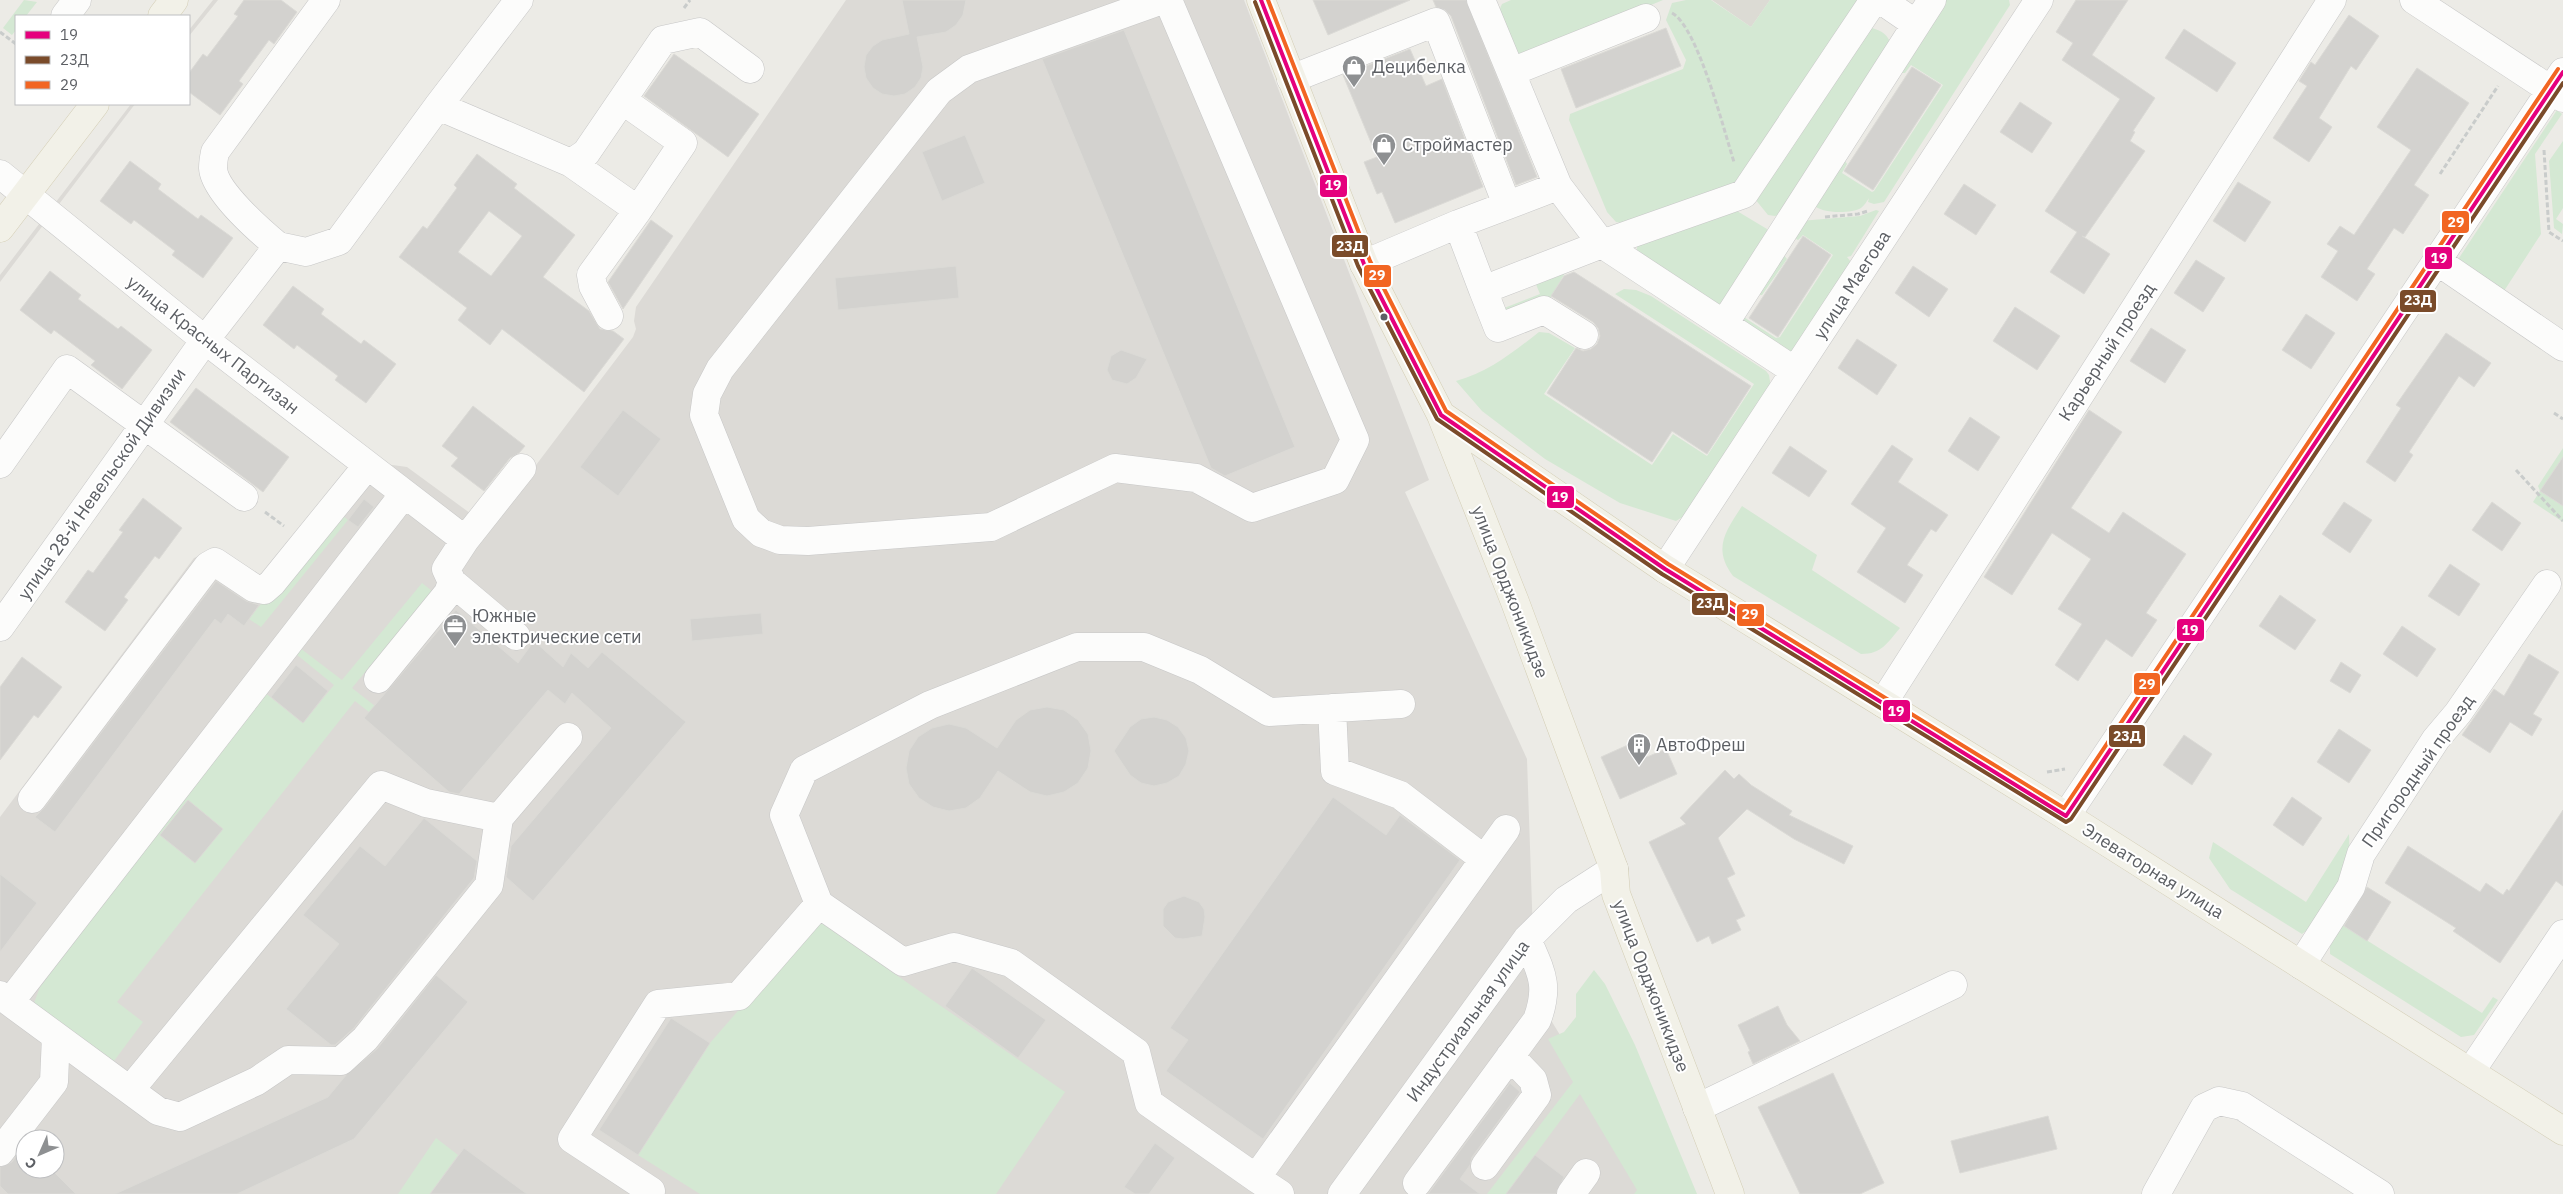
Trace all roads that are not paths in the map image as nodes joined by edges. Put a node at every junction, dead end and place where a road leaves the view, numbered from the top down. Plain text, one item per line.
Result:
1 (78, 0) edge
2 (174, 0) edge
3 (326, 0) edge
4 (519, 0) edge
5 (1162, 0) edge
6 (1168, 0) edge
7 (1262, 0) edge
8 (1481, 0) edge
9 (1874, 0) edge
10 (1881, 0) edge
11 (1932, 0) edge
12 (2332, 0) edge
13 (2032, 2) edge
14 (2423, 2) edge
15 (67, 15) edge
16 (163, 15) edge
17 (1646, 18) road end
18 (1916, 24) junction
19 (750, 69) dead end
20 (1511, 72) junction
21 (1291, 79) junction
22 (2559, 87) edge
23 (622, 100) junction
24 (94, 105) edge
25 (438, 106) junction
26 (571, 163) junction
27 (0, 174) edge
28 (1558, 186) junction
29 (26, 194) junction
30 (1507, 205) junction
31 (638, 210) junction
32 (1458, 224) junction
33 (0, 228) edge
34 (1602, 244) junction
35 (278, 246) junction
36 (2437, 261) junction
37 (1364, 264) junction
38 (1483, 290) junction
39 (609, 316) dead end
40 (1724, 324) junction
41 (1584, 335) dead end
42 (205, 340) junction
43 (2563, 347) edge
44 (1795, 371) junction
45 (1441, 416) junction
46 (143, 426) junction
47 (0, 464) edge
48 (367, 466) junction
49 (522, 468) dead end
50 (404, 494) junction
51 (244, 497) road end
52 (465, 540) junction
53 (1665, 569) junction
54 (452, 582) junction
55 (2547, 584) dead end
56 (0, 627) edge
57 (516, 636) dead end
58 (378, 679) dead end
59 (1882, 703) junction
60 (1401, 704) dead end
61 (1332, 708) junction
62 (568, 737) dead end
63 (32, 799) dead end
64 (2066, 816) junction
65 (499, 818) junction
66 (1506, 829) dead end
67 (1484, 859) junction
68 (1614, 869) junction
69 (819, 904) junction
70 (2563, 934) edge
71 (1527, 940) junction
72 (2301, 964) junction
73 (1953, 985) dead end
74 (5, 999) edge
75 (56, 1036) junction
76 (1510, 1056) junction
77 (2471, 1071) junction
78 (130, 1090) junction
79 (1697, 1108) junction
80 (2563, 1131) edge
81 (0, 1152) edge
82 (1484, 1166) dead end
83 (1586, 1172) dead end
84 (1256, 1178) junction
85 (1417, 1183) dead end
86 (651, 1191) dead end
87 (1280, 1194) edge
88 (1342, 1194) edge
89 (1571, 1194) edge
90 (1730, 1194) edge
91 (2156, 1194) edge
92 (2380, 1194) edge

1 - 15 street
2 - 16 main road
3 - 35 street
4 - 25 street
5 - 6 street
7 - 21 main road, улица Орджоникидзе
8 - 20 street
9 - 34 street
10 - 18 street
11 - 18 street
12 - 59 street, Карьерный проезд
13 - 44 street, улица Маегова
14 - 22 street
17 - 20 street
18 - 40 street
19 - 23 street
20 - 28 street
21 - 30 street
21 - 37 main road, улица Орджоникидзе
22 - 36 street
23 - 26 street
23 - 31 street
24 - 29 main road
25 - 26 street
25 - 35 street
26 - 31 street
27 - 29 street, улица Красных Партизан
28 - 30 street
28 - 34 street
29 - 33 main road
29 - 42 street, улица Красных Партизан
30 - 32 street
31 - 39 street
32 - 37 street
32 - 38 street
34 - 38 street
34 - 40 street
35 - 42 street, улица 28-й Невельской Дивизии
36 - 43 street
36 - 64 street
37 - 45 main road, улица Орджоникидзе
38 - 41 street
40 - 44 street
42 - 46 street, улица 28-й Невельской Дивизии
42 - 48 street, улица Красных Партизан
44 - 53 street, улица Маегова
45 - 53 main road, Элеваторная улица
45 - 68 main road, улица Орджоникидзе
46 - 47 street
46 - 51 street
46 - 56 street, улица 28-й Невельской Дивизии
48 - 50 street, улица Красных Партизан
48 - 63 street
49 - 52 street
50 - 52 street, улица Красных Партизан
50 - 74 street
52 - 54 street
53 - 59 main road, Элеваторная улица
54 - 57 street
54 - 58 street
55 - 72 street, Пригородный проезд
59 - 64 main road, Элеваторная улица
60 - 61 street
61 - 67 street
61 - 69 street
62 - 65 street
64 - 72 main road, Элеваторная улица
65 - 78 street
65 - 78 street
66 - 67 street
67 - 84 street
68 - 71 street, Индустриальная улица
68 - 79 main road, улица Орджоникидзе
69 - 84 street
69 - 86 street
70 - 77 street
71 - 76 street
71 - 88 street, Индустриальная улица
72 - 77 main road, Элеваторная улица
73 - 79 street
74 - 75 street
75 - 78 street
75 - 81 street
76 - 82 street
76 - 85 street
77 - 80 main road, Элеваторная улица
79 - 90 main road, улица Орджоникидзе
83 - 89 street
84 - 87 street
91 - 92 street

